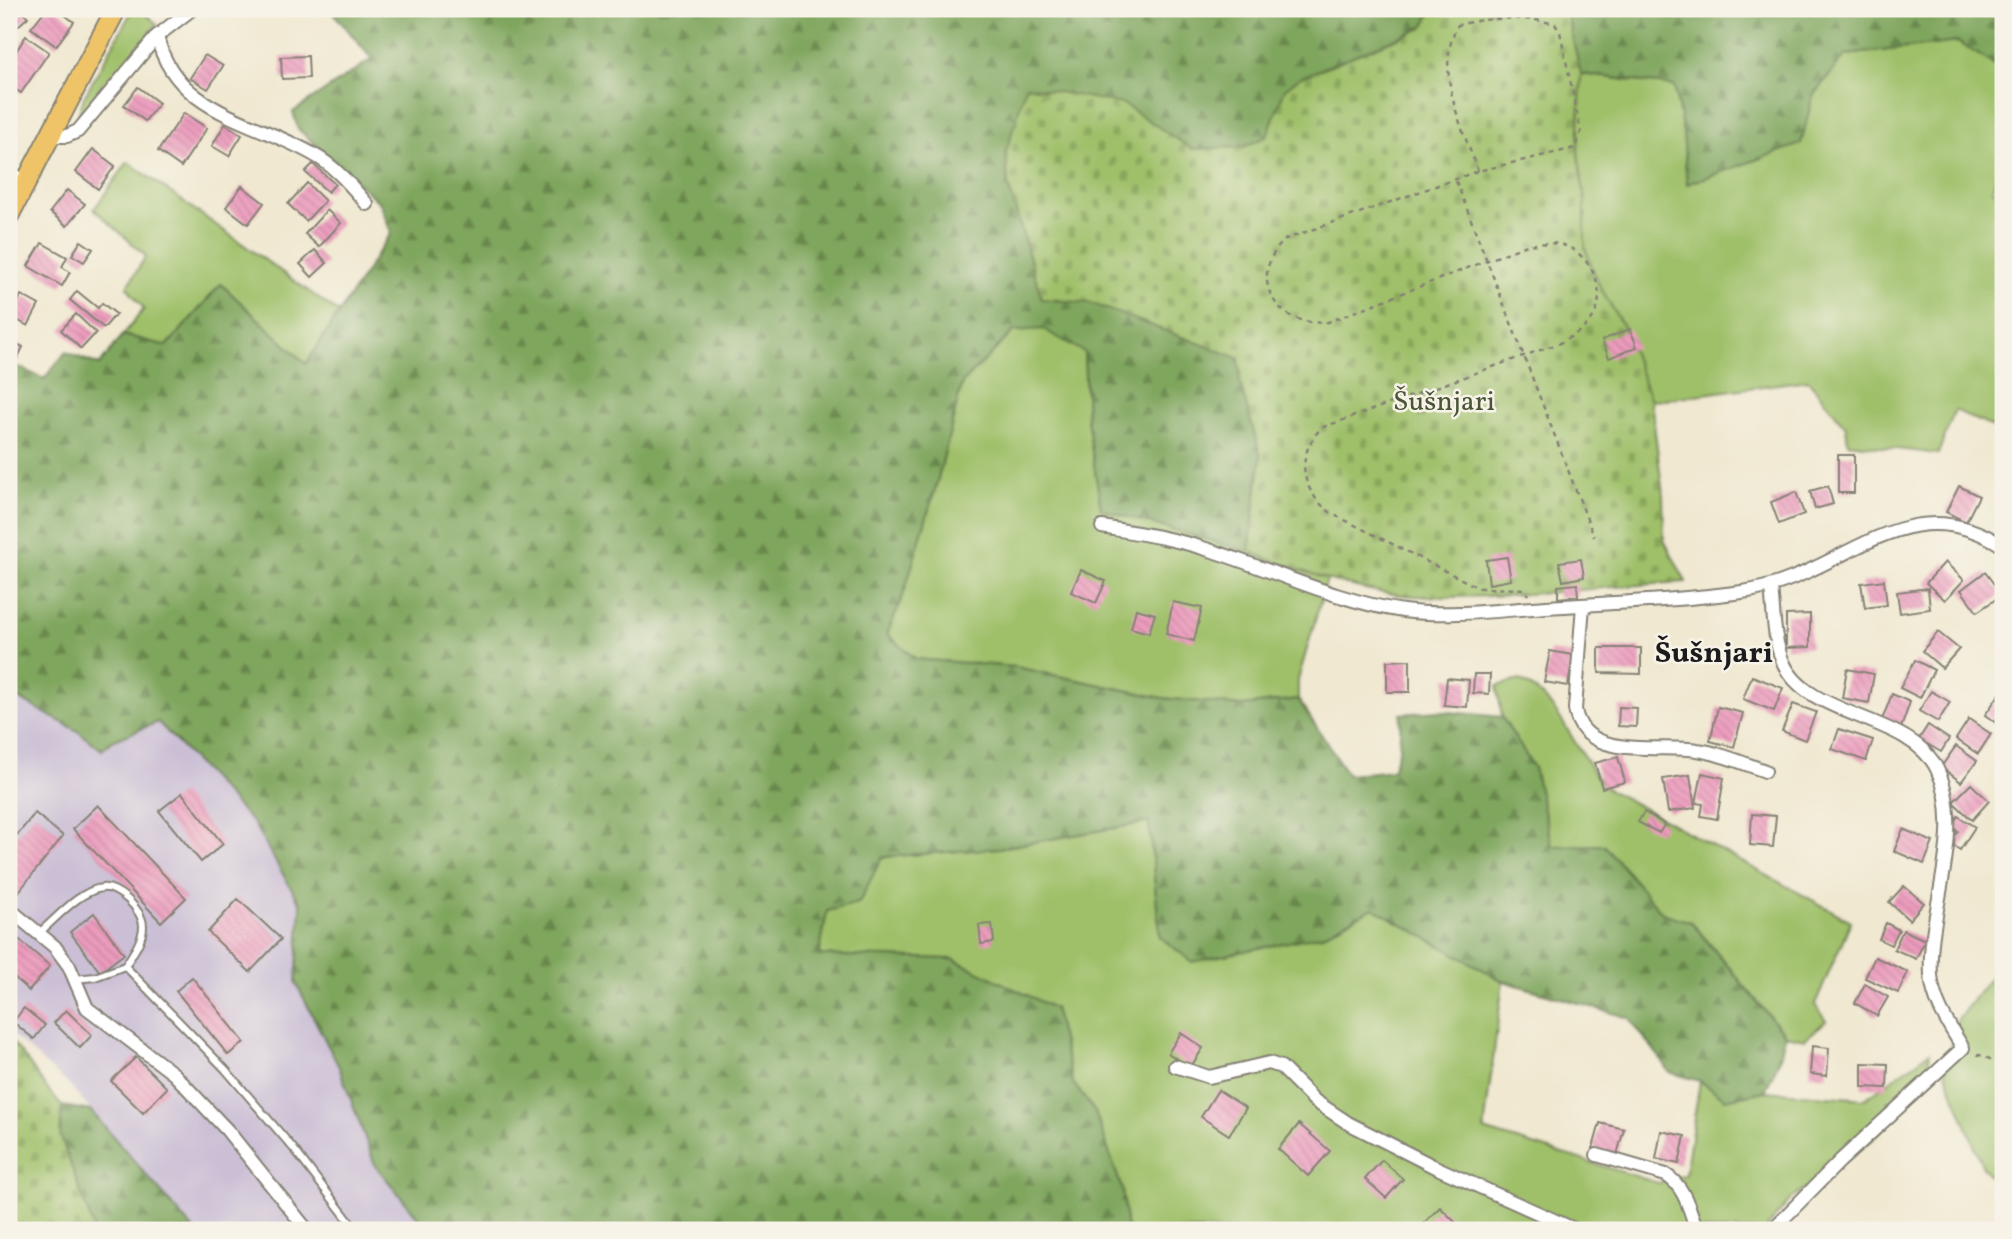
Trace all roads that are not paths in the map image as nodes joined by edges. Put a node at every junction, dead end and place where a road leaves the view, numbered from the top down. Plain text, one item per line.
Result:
1 (116, 9) edge
2 (192, 9) edge
3 (157, 36) junction
4 (48, 136) junction
5 (9, 170) edge
6 (24, 184) junction
7 (367, 204) dead end
8 (9, 215) edge
9 (1102, 527) dead end
10 (2003, 545) edge
11 (1772, 588) junction
12 (1583, 605) junction
13 (1765, 771) dead end
14 (9, 909) edge
15 (39, 933) junction
16 (125, 966) junction
17 (75, 979) junction
18 (1175, 1066) dead end
19 (1597, 1155) dead end
20 (307, 1230) edge
21 (356, 1230) edge
22 (1576, 1230) edge
23 (1697, 1230) edge
24 (1772, 1230) edge

1 - 4 main road
2 - 3 street
3 - 4 street
3 - 7 street
4 - 6 main road
5 - 6 street
6 - 8 main road
9 - 12 street
10 - 11 street
11 - 12 street
11 - 24 street
12 - 13 street
14 - 15 street
15 - 16 lane
15 - 17 street
16 - 17 lane
16 - 21 lane
17 - 20 street
18 - 22 street
19 - 23 street

